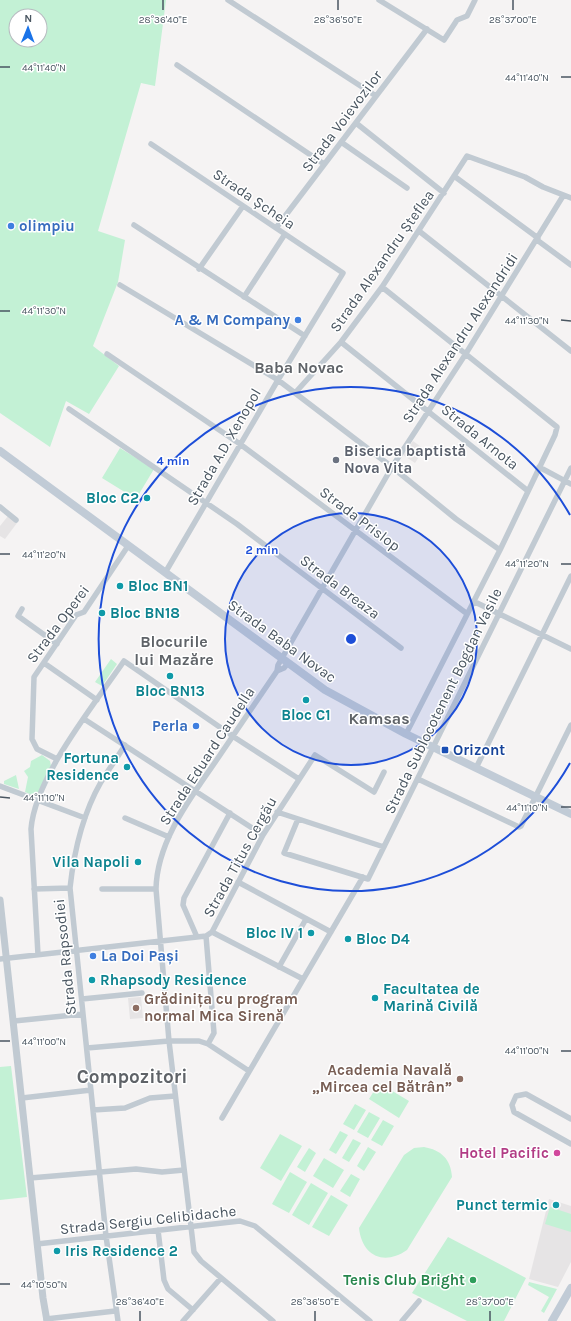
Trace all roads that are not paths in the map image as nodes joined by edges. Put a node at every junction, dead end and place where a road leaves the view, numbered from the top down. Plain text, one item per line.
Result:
1 (228, 0) edge
2 (379, 0) edge
3 (475, 0) edge
4 (428, 29) junction
5 (177, 65) dead end
6 (376, 96) junction
7 (356, 123) junction
8 (341, 142) junction
9 (151, 144) dead end
10 (324, 164) junction
11 (454, 176) junction
12 (406, 188) dead end
13 (444, 192) junction
14 (563, 196) junction
15 (571, 198) edge
16 (243, 206) junction
17 (134, 225) dead end
18 (276, 228) junction
19 (419, 231) junction
20 (285, 234) junction
21 (537, 239) junction
22 (571, 265) edge
23 (199, 269) junction
24 (343, 273) joint
25 (120, 285) dead end
26 (382, 287) junction
27 (501, 296) junction
28 (244, 297) junction
29 (305, 336) junction
30 (341, 342) junction
31 (571, 351) edge
32 (107, 354) dead end
33 (465, 355) junction
34 (278, 380) junction
35 (295, 393) junction
36 (69, 409) dead end
37 (428, 411) junction
38 (240, 444) junction
39 (0, 451) edge
40 (392, 467) junction
41 (539, 467) junction
42 (571, 468) edge
43 (565, 481) junction
44 (571, 484) edge
45 (528, 491) junction
46 (206, 502) junction
47 (0, 507) edge
48 (16, 520) dead end
49 (357, 530) junction
50 (128, 546) junction
51 (500, 550) junction
52 (165, 573) junction
53 (571, 576) edge
54 (323, 589) junction
55 (472, 601) junction
56 (22, 609) dead end
57 (466, 613) junction
58 (500, 614) junction
59 (542, 635) junction
60 (57, 644) junction
61 (401, 648) dead end
62 (571, 649) edge
63 (285, 661) junction
64 (44, 662) junction
65 (97, 700) junction
66 (84, 719) junction
67 (571, 725) edge
68 (406, 734) junction
69 (234, 735) junction
70 (125, 745) junction
71 (434, 748) junction
72 (57, 759) junction
73 (476, 768) junction
74 (384, 772) dead end
75 (299, 779) junction
76 (418, 779) junction
77 (0, 786) edge
78 (196, 791) junction
79 (536, 797) junction
80 (38, 800) junction
81 (277, 812) junction
82 (230, 813) junction
83 (571, 814) edge
84 (84, 818) junction
85 (125, 818) dead end
86 (298, 819) junction
87 (262, 835) junction
88 (169, 837) junction
89 (384, 847) junction
90 (365, 878) junction
91 (238, 882) junction
92 (70, 888) junction
93 (102, 889) dead end
94 (156, 889) junction
95 (34, 890) junction
96 (0, 900) edge
97 (306, 919) junction
98 (212, 932) junction
99 (331, 932) junction
100 (206, 936) junction
101 (197, 937) junction
102 (160, 941) junction
103 (77, 950) junction
104 (38, 955) junction
105 (4, 958) edge
106 (279, 967) junction
107 (303, 979) junction
108 (142, 993) dead end
109 (82, 999) junction
110 (83, 1014) junction
111 (14, 1021) junction
112 (169, 1041) junction
113 (208, 1044) junction
114 (87, 1048) junction
115 (250, 1071) junction
116 (91, 1090) junction
117 (176, 1096) junction
118 (22, 1098) junction
119 (93, 1110) junction
120 (222, 1118) dead end
121 (571, 1120) edge
122 (571, 1144) edge
123 (184, 1170) junction
124 (99, 1172) junction
125 (30, 1178) junction
126 (190, 1227) junction
127 (158, 1230) junction
128 (106, 1236) junction
129 (37, 1244) junction
130 (220, 1278) junction
131 (571, 1288) edge
132 (419, 1301) dead end
133 (193, 1310) junction
134 (115, 1311) junction
135 (47, 1320) edge
136 (118, 1321) edge
137 (183, 1321) edge
138 (273, 1321) edge
139 (370, 1321) edge
140 (402, 1321) edge
141 (552, 1321) edge

1 - 6 street
2 - 4 street
3 - 4 street
4 - 6 street, Strada Voievozilor
5 - 10 street
6 - 7 street, Strada Voievozilor
7 - 8 street, Strada Voievozilor
7 - 13 street
8 - 10 street, Strada Voievozilor
8 - 12 street
9 - 16 street, Strada Șcheia
10 - 18 street, Strada Voievozilor
11 - 13 street, Strada Alexandru Șteflea
11 - 14 street, Strada Alexandru Șteflea
11 - 21 street
13 - 19 street, Strada Alexandru Șteflea
14 - 15 street
14 - 21 street, Strada Alexandru Alexandridi
16 - 18 street, Strada Șcheia
16 - 23 street
17 - 23 street
18 - 20 street, Strada Șcheia
19 - 26 street, Strada Alexandru Șteflea
19 - 27 street
20 - 24 street, Strada Șcheia
20 - 28 street
21 - 22 street
21 - 27 street, Strada Alexandru Alexandridi
23 - 28 street
24 - 29 street, Strada A.D. Xenopol
25 - 34 street
26 - 30 street, Strada Alexandru Șteflea
26 - 33 street
27 - 31 street
27 - 33 street, Strada Alexandru Alexandridi
28 - 29 street
29 - 34 street, Strada A.D. Xenopol
30 - 35 street, Strada Alexandru Șteflea
30 - 37 street, Strada Arnota
32 - 38 street, Strada Prislop
33 - 37 street, Strada Alexandru Alexandridi
33 - 41 street
34 - 35 street
34 - 38 street, Strada A.D. Xenopol
35 - 40 street
36 - 46 street, Strada Breaza
37 - 40 street, Strada Alexandru Alexandridi
37 - 45 street, Strada Arnota
38 - 46 street, Strada A.D. Xenopol
38 - 49 street, Strada Prislop
39 - 50 main road, Strada Baba Novac
40 - 49 street, Strada Alexandru Alexandridi
40 - 51 street
41 - 43 street
41 - 45 street
42 - 43 street, Strada Sublocotenent Bogdan Vasile
43 - 44 street
43 - 58 street, Strada Sublocotenent Bogdan Vasile
45 - 51 street
46 - 52 street, Strada A.D. Xenopol
46 - 54 street, Strada Breaza
47 - 48 street
49 - 54 street, Strada Alexandru Alexandridi
49 - 57 street, Strada Prislop
50 - 52 main road, Strada Baba Novac
50 - 60 street, Strada Operei
51 - 55 street
52 - 63 main road, Strada Baba Novac
53 - 59 street
54 - 61 street, Strada Breaza
54 - 63 street, Strada Alexandru Alexandridi
55 - 57 street
55 - 58 street
56 - 60 street
57 - 68 street
58 - 59 street
58 - 71 street, Strada Sublocotenent Bogdan Vasile
59 - 62 street
59 - 73 street
60 - 64 street, Strada Operei
63 - 68 main road, Strada Baba Novac
63 - 69 street, Strada Eduard Caudella
64 - 65 street
64 - 72 street, Strada Operei
65 - 66 street
65 - 69 street
66 - 70 street
66 - 72 street
67 - 79 street
68 - 71 main road, Strada Baba Novac
69 - 75 street
69 - 78 street, Strada Eduard Caudella
70 - 78 street
70 - 84 street, Strada Rapsodiei
71 - 73 main road, Strada Baba Novac
71 - 76 street, Strada Sublocotenent Bogdan Vasile
72 - 80 street
73 - 79 main road, Strada Baba Novac
74 - 75 street, Strada Titus Cergău
75 - 81 street, Strada Titus Cergău
76 - 79 street
76 - 89 street, Strada Sublocotenent Bogdan Vasile
77 - 80 street
78 - 82 street
78 - 88 street, Strada Eduard Caudella
79 - 83 main road, Strada Baba Novac
80 - 84 street
80 - 95 street
81 - 86 street
81 - 87 street, Strada Titus Cergău
82 - 87 street
82 - 101 street
84 - 92 street, Strada Rapsodiei
85 - 88 street
86 - 89 street
86 - 90 street
87 - 91 street, Strada Titus Cergău
88 - 94 street, Strada Eduard Caudella
89 - 90 street, Strada Sublocotenent Bogdan Vasile
90 - 99 street, Strada Sublocotenent Bogdan Vasile
91 - 97 street
91 - 98 street, Strada Titus Cergău
92 - 95 street
92 - 103 street, Strada Rapsodiei
93 - 94 street
94 - 102 street, Strada Eduard Caudella
95 - 104 street
96 - 105 street
97 - 99 street
97 - 106 street
98 - 100 street, Strada Titus Cergău
98 - 106 street
99 - 107 street, Strada Sublocotenent Bogdan Vasile
100 - 101 street
100 - 113 street, Strada Titus Cergău
101 - 102 street
102 - 103 street
102 - 112 street, Strada Eduard Caudella
103 - 104 street
103 - 109 street, Strada Rapsodiei
104 - 105 street
105 - 111 street
106 - 107 street
107 - 115 street, Strada Sublocotenent Bogdan Vasile
108 - 109 street
109 - 110 street, Strada Rapsodiei
110 - 111 street
110 - 114 street, Strada Rapsodiei
111 - 118 street
112 - 113 street
112 - 114 street
112 - 117 street, Strada Eduard Caudella
113 - 115 street
114 - 116 street, Strada Rapsodiei
115 - 120 street, Strada Sublocotenent Bogdan Vasile
116 - 118 street
116 - 119 street, Strada Rapsodiei
117 - 119 street
117 - 123 street, Strada Eduard Caudella
118 - 125 street
119 - 124 street, Strada Rapsodiei
121 - 122 street
123 - 124 street
123 - 126 street, Strada Eduard Caudella
124 - 125 street
124 - 128 street, Strada Rapsodiei
125 - 129 street
126 - 127 street, Strada Sergiu Celibidache
126 - 130 street, Strada Eduard Caudella
126 - 139 street, Strada Sergiu Celibidache
127 - 128 street, Strada Sergiu Celibidache
127 - 133 street
128 - 129 street, Strada Sergiu Celibidache
128 - 134 street, Strada Rapsodiei
129 - 135 street
130 - 133 street
130 - 138 street, Strada Eduard Caudella
131 - 141 main road
132 - 140 street
133 - 137 street
134 - 135 street
134 - 136 street, Strada Rapsodiei

